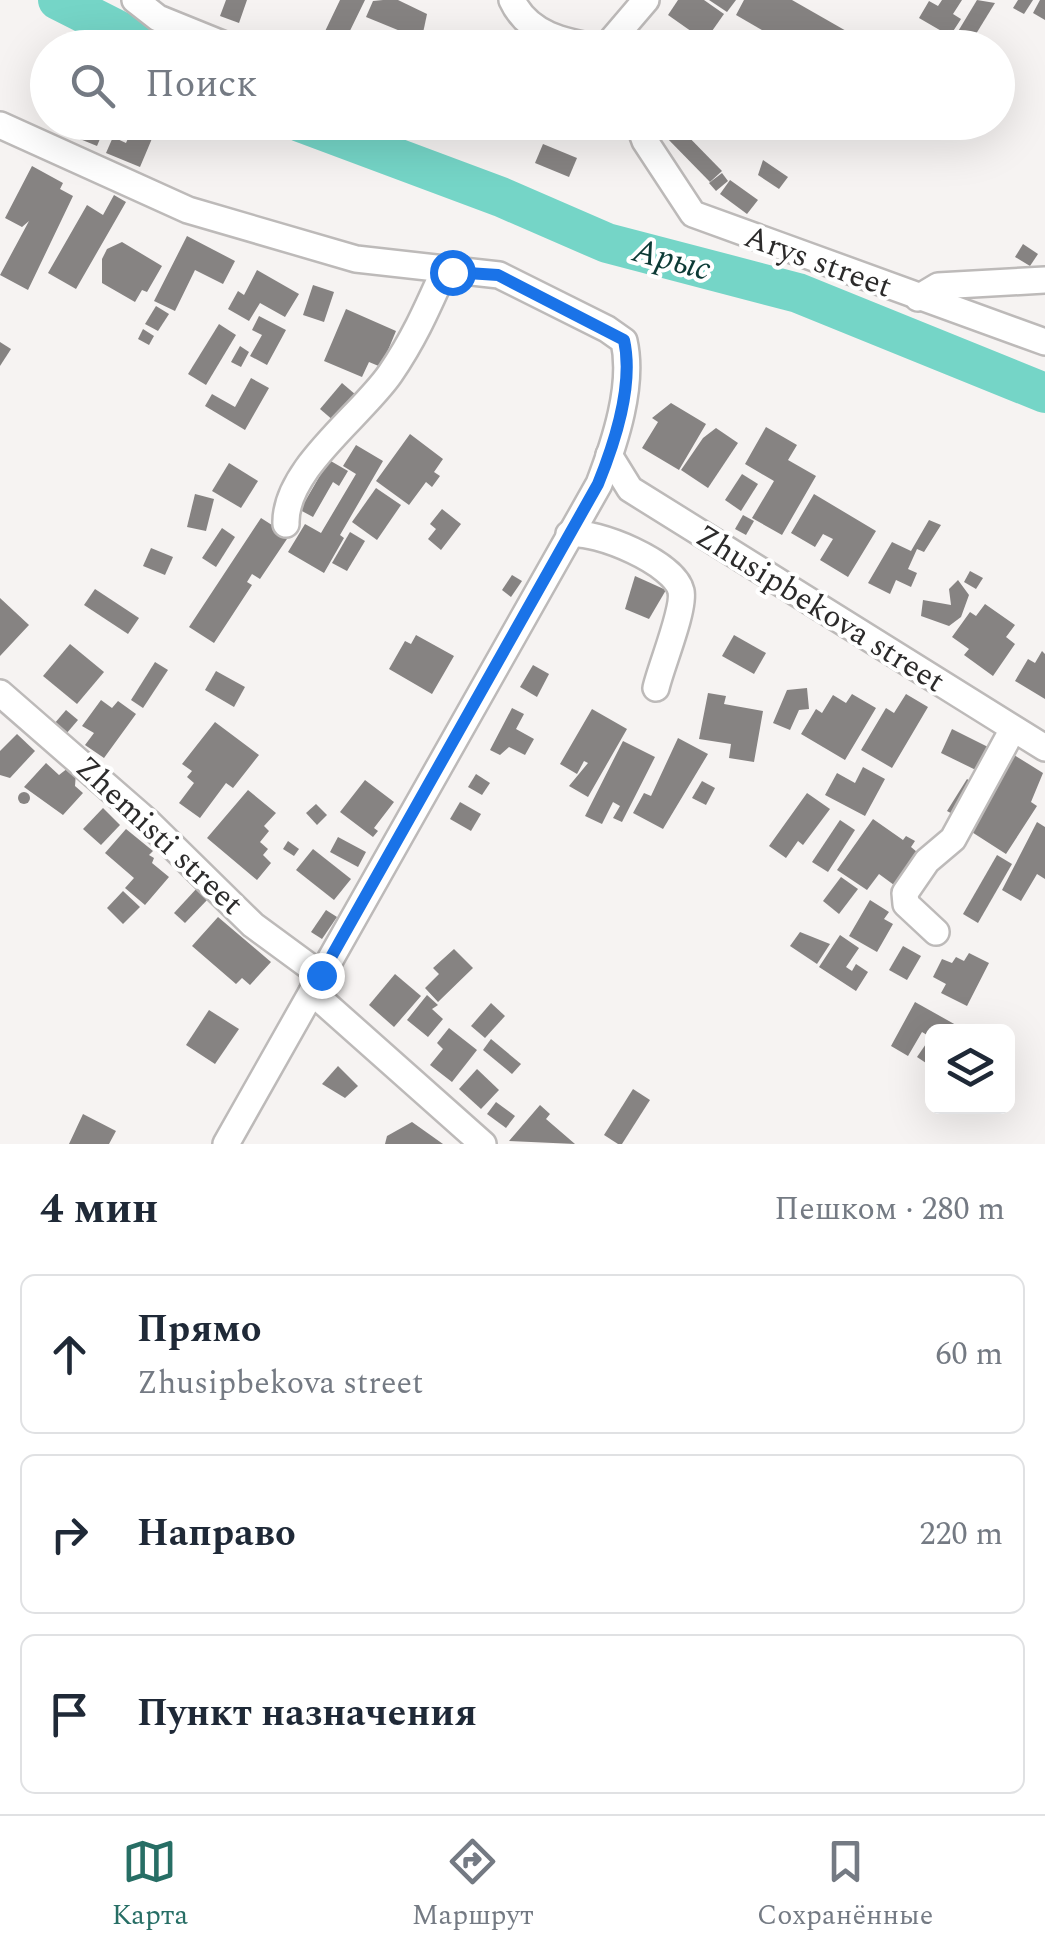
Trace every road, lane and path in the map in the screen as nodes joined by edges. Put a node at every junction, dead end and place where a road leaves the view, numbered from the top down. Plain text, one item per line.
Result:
1 (135, 0) edge
2 (512, 0) edge
3 (646, 0) edge
4 (188, 30) edge
5 (537, 30) edge
6 (618, 30) edge
7 (0, 125) edge
8 (30, 139) edge
9 (33, 140) edge
10 (644, 140) edge
11 (444, 271) junction
12 (1045, 280) edge
13 (918, 298) junction
14 (1045, 342) edge
15 (609, 455) junction
16 (595, 489) junction
17 (630, 489) junction
18 (286, 524) dead end
19 (569, 534) junction
20 (656, 688) dead end
21 (0, 693) edge
22 (1013, 729) junction
23 (1045, 748) edge
24 (936, 932) dead end
25 (316, 984) junction
26 (226, 1144) edge
27 (483, 1144) edge

1 - 4 street
2 - 5 street
3 - 6 street
7 - 8 street
9 - 11 street
10 - 13 street, Arys street
11 - 15 street
11 - 18 street
12 - 13 street
13 - 14 street, Arys street
15 - 16 street
15 - 17 street, Zhusipbekova street
16 - 17 street
16 - 19 street
17 - 22 street, Zhusipbekova street
19 - 20 street
19 - 25 street
21 - 25 street, Zhemisti street
22 - 23 street, Zhusipbekova street
22 - 24 street
25 - 26 street
25 - 27 street, Zhemisti street

